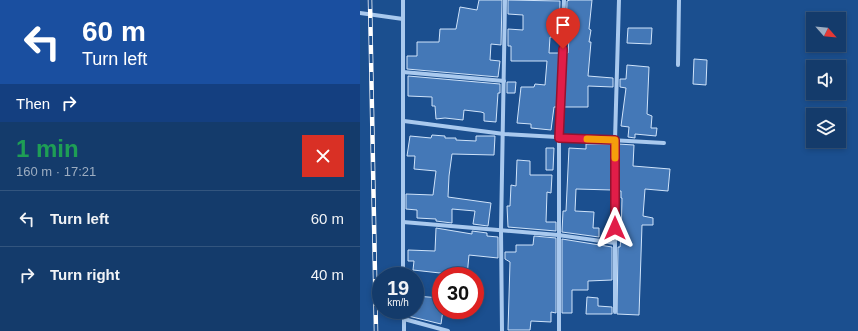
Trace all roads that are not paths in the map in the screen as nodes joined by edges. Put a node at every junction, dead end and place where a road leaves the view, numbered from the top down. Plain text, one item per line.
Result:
1 (403, 0) edge
2 (505, 0) edge
3 (564, 0) edge
4 (619, 0) edge
5 (679, 0) edge
6 (360, 13) edge
7 (403, 19) junction
8 (678, 65) dead end
9 (403, 72) junction
10 (504, 81) junction
11 (404, 121) junction
12 (504, 134) junction
13 (559, 138) junction
14 (615, 140) junction
15 (664, 143) dead end
16 (403, 222) junction
17 (501, 231) junction
18 (558, 235) junction
19 (615, 243) junction
20 (403, 267) edge
21 (615, 312) dead end
22 (404, 319) joint
23 (404, 331) edge
24 (448, 331) edge
25 (502, 331) edge
26 (560, 331) edge

1 - 7 street
2 - 10 street
3 - 13 street
4 - 14 street
5 - 8 street
6 - 7 street
7 - 9 street
9 - 10 street
9 - 11 street
10 - 12 street
11 - 12 street
11 - 16 street
12 - 13 street
12 - 17 street
13 - 14 street
13 - 18 street
14 - 15 street
14 - 19 street
16 - 17 street
16 - 20 street
17 - 18 street
17 - 25 street
18 - 19 street
18 - 26 street
19 - 21 street
22 - 23 street
22 - 24 street

